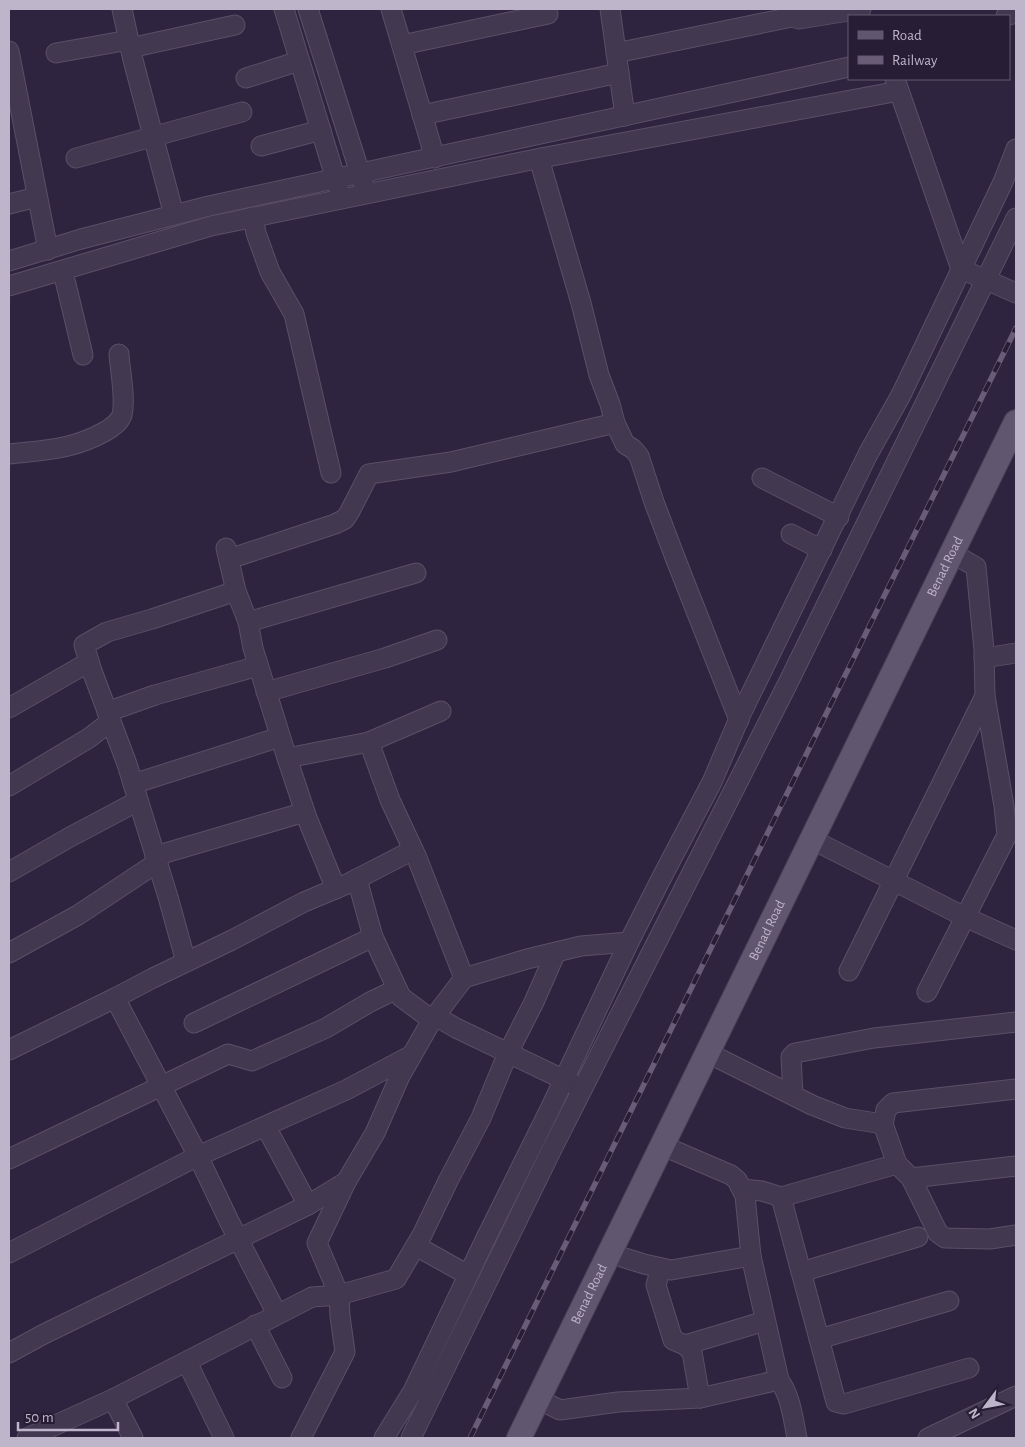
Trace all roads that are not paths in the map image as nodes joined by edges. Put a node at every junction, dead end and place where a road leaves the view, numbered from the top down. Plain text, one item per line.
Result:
1 (122, 9) edge
2 (284, 9) edge
3 (308, 9) edge
4 (391, 9) edge
5 (610, 9) edge
6 (861, 9) edge
7 (548, 14) dead end
8 (236, 25) dead end
9 (130, 44) junction
10 (402, 45) junction
11 (9, 52) edge
12 (56, 53) dead end
13 (616, 53) junction
14 (299, 61) junction
15 (848, 68) edge
16 (619, 73) junction
17 (246, 78) dead end
18 (897, 85) edge
19 (242, 112) dead end
20 (422, 115) junction
21 (625, 116) junction
22 (15, 123) edge
23 (321, 130) junction
24 (153, 136) junction
25 (261, 146) dead end
26 (1016, 149) edge
27 (76, 158) dead end
28 (435, 158) junction
29 (541, 158) junction
30 (360, 174) junction
31 (336, 179) junction
32 (366, 194) junction
33 (37, 197) junction
34 (342, 199) junction
35 (9, 204) edge
36 (193, 210) junction
37 (174, 215) junction
38 (253, 217) junction
39 (1016, 218) edge
40 (198, 230) junction
41 (48, 250) junction
42 (9, 261) edge
43 (961, 269) junction
44 (62, 270) junction
45 (986, 280) junction
46 (9, 286) edge
47 (1016, 293) edge
48 (119, 354) dead end
49 (82, 355) dead end
50 (1016, 422) edge
51 (615, 423) junction
52 (9, 453) edge
53 (331, 472) dead end
54 (762, 478) dead end
55 (839, 517) junction
56 (790, 534) dead end
57 (822, 550) junction
58 (952, 554) junction
59 (416, 573) dead end
60 (236, 591) junction
61 (248, 622) junction
62 (437, 640) dead end
63 (1016, 653) edge
64 (984, 658) junction
65 (89, 662) junction
66 (258, 666) junction
67 (266, 692) junction
68 (985, 696) junction
69 (9, 708) edge
70 (440, 711) dead end
71 (109, 716) junction
72 (739, 720) junction
73 (280, 737) junction
74 (369, 742) junction
75 (287, 758) junction
76 (9, 786) edge
77 (136, 793) junction
78 (305, 812) junction
79 (812, 839) junction
80 (413, 850) junction
81 (157, 859) junction
82 (9, 872) edge
83 (357, 879) junction
84 (893, 880) junction
85 (336, 889) junction
86 (965, 917) junction
87 (373, 937) junction
88 (1016, 940) edge
89 (629, 942) junction
90 (556, 952) junction
91 (9, 953) edge
92 (186, 962) junction
93 (849, 971) dead end
94 (464, 978) junction
95 (397, 989) junction
96 (927, 992) dead end
97 (115, 998) junction
98 (434, 1018) junction
99 (1016, 1022) edge
100 (194, 1023) dead end
101 (9, 1049) edge
102 (706, 1052) junction
103 (508, 1053) junction
104 (412, 1055) junction
105 (564, 1079) junction
106 (161, 1087) junction
107 (582, 1089) junction
108 (1016, 1089) edge
109 (793, 1094) junction
110 (883, 1124) junction
111 (266, 1127) junction
112 (661, 1146) junction
113 (198, 1156) junction
114 (9, 1159) edge
115 (897, 1164) junction
116 (1016, 1166) edge
117 (912, 1178) junction
118 (346, 1182) junction
119 (742, 1188) junction
120 (781, 1197) junction
121 (308, 1205) junction
122 (1016, 1235) edge
123 (238, 1238) junction
124 (918, 1238) dead end
125 (416, 1246) junction
126 (9, 1253) edge
127 (608, 1253) junction
128 (750, 1256) junction
129 (661, 1268) junction
130 (801, 1272) junction
131 (468, 1275) junction
132 (339, 1295) junction
133 (949, 1301) dead end
134 (277, 1314) junction
135 (765, 1321) junction
136 (255, 1325) junction
137 (819, 1338) junction
138 (685, 1345) junction
139 (9, 1352) edge
140 (188, 1362) junction
141 (969, 1368) dead end
142 (282, 1378) dead end
143 (779, 1380) junction
144 (1016, 1396) edge
145 (700, 1398) junction
146 (113, 1399) junction
147 (538, 1399) junction
148 (27, 1438) edge
149 (133, 1438) edge
150 (224, 1438) edge
151 (301, 1438) edge
152 (384, 1438) edge
153 (411, 1438) edge
154 (519, 1438) edge
155 (797, 1438) edge
156 (928, 1438) edge

1 - 9 street
2 - 14 street
3 - 30 street
4 - 10 street
5 - 13 street
6 - 13 street
7 - 10 street
8 - 9 street
9 - 12 street
9 - 24 street
10 - 20 street
11 - 22 street
13 - 16 street
14 - 17 street
14 - 23 street
15 - 21 street
16 - 20 street
16 - 21 street
18 - 29 street
18 - 43 street
19 - 24 street
20 - 28 street
21 - 28 street
22 - 33 street
23 - 25 street
23 - 31 street
24 - 27 street
24 - 37 street
26 - 43 street
28 - 30 street
29 - 32 street
29 - 51 street
30 - 31 street
30 - 32 street
31 - 34 street
31 - 36 street
32 - 34 street
33 - 35 street
33 - 41 street
34 - 38 street
36 - 37 street
36 - 40 street
37 - 41 street
38 - 40 street
38 - 53 street
39 - 45 street
40 - 44 street
41 - 42 street
43 - 45 street
43 - 55 street
44 - 46 street
44 - 49 street
45 - 47 street
45 - 107 street
48 - 52 street
50 - 58 main road, Benad Road
51 - 60 street
51 - 72 street
54 - 55 street
55 - 57 street
56 - 57 street
57 - 72 street
58 - 64 street
58 - 79 main road, Benad Road
59 - 61 street
60 - 61 street
60 - 65 street
61 - 66 street
62 - 67 street
63 - 64 street
64 - 68 street
65 - 69 street
65 - 71 street
66 - 67 street
66 - 71 street
67 - 73 street
68 - 84 street
68 - 86 street
70 - 74 street
71 - 76 street
71 - 77 street
72 - 89 street
73 - 75 street
73 - 77 street
74 - 75 street
74 - 80 street
75 - 78 street
77 - 81 street
77 - 82 street
78 - 81 street
78 - 85 street
79 - 84 street
79 - 102 main road, Benad Road
80 - 83 street
80 - 94 street
81 - 91 street
81 - 92 street
83 - 85 street
83 - 87 street
84 - 86 street
84 - 93 street
85 - 92 street
86 - 88 street
86 - 96 street
87 - 95 street
87 - 100 street
89 - 90 street
89 - 105 street
90 - 94 street
90 - 103 street
92 - 97 street
94 - 98 street
95 - 98 street
95 - 106 street
97 - 101 street
97 - 106 street
98 - 103 street
98 - 104 street
99 - 109 street
102 - 109 street
102 - 112 main road, Benad Road
103 - 105 street
103 - 125 street
104 - 111 street
104 - 118 street
105 - 107 street
105 - 131 street
106 - 113 street
106 - 114 street
107 - 153 street
108 - 110 street
109 - 110 street
110 - 115 street
111 - 113 street
111 - 121 street
112 - 119 street
112 - 127 main road, Benad Road
113 - 123 street
113 - 126 street
115 - 117 street
115 - 120 street
116 - 117 street
117 - 122 street
118 - 121 street
118 - 132 street
119 - 120 street
119 - 128 street
120 - 130 street
121 - 123 street
123 - 134 street
123 - 139 street
124 - 130 street
125 - 131 street
125 - 132 street
127 - 129 street
127 - 147 main road, Benad Road
128 - 129 street
128 - 135 street
129 - 138 street
130 - 137 street
131 - 152 street
132 - 134 street
132 - 151 street
133 - 137 street
134 - 136 street
135 - 138 street
135 - 143 street
136 - 140 street
136 - 142 street
137 - 141 street
138 - 145 street
140 - 146 street
140 - 150 street
143 - 145 street
143 - 155 street
144 - 156 street
145 - 147 street
146 - 148 street
146 - 149 street
147 - 154 main road, Benad Road

